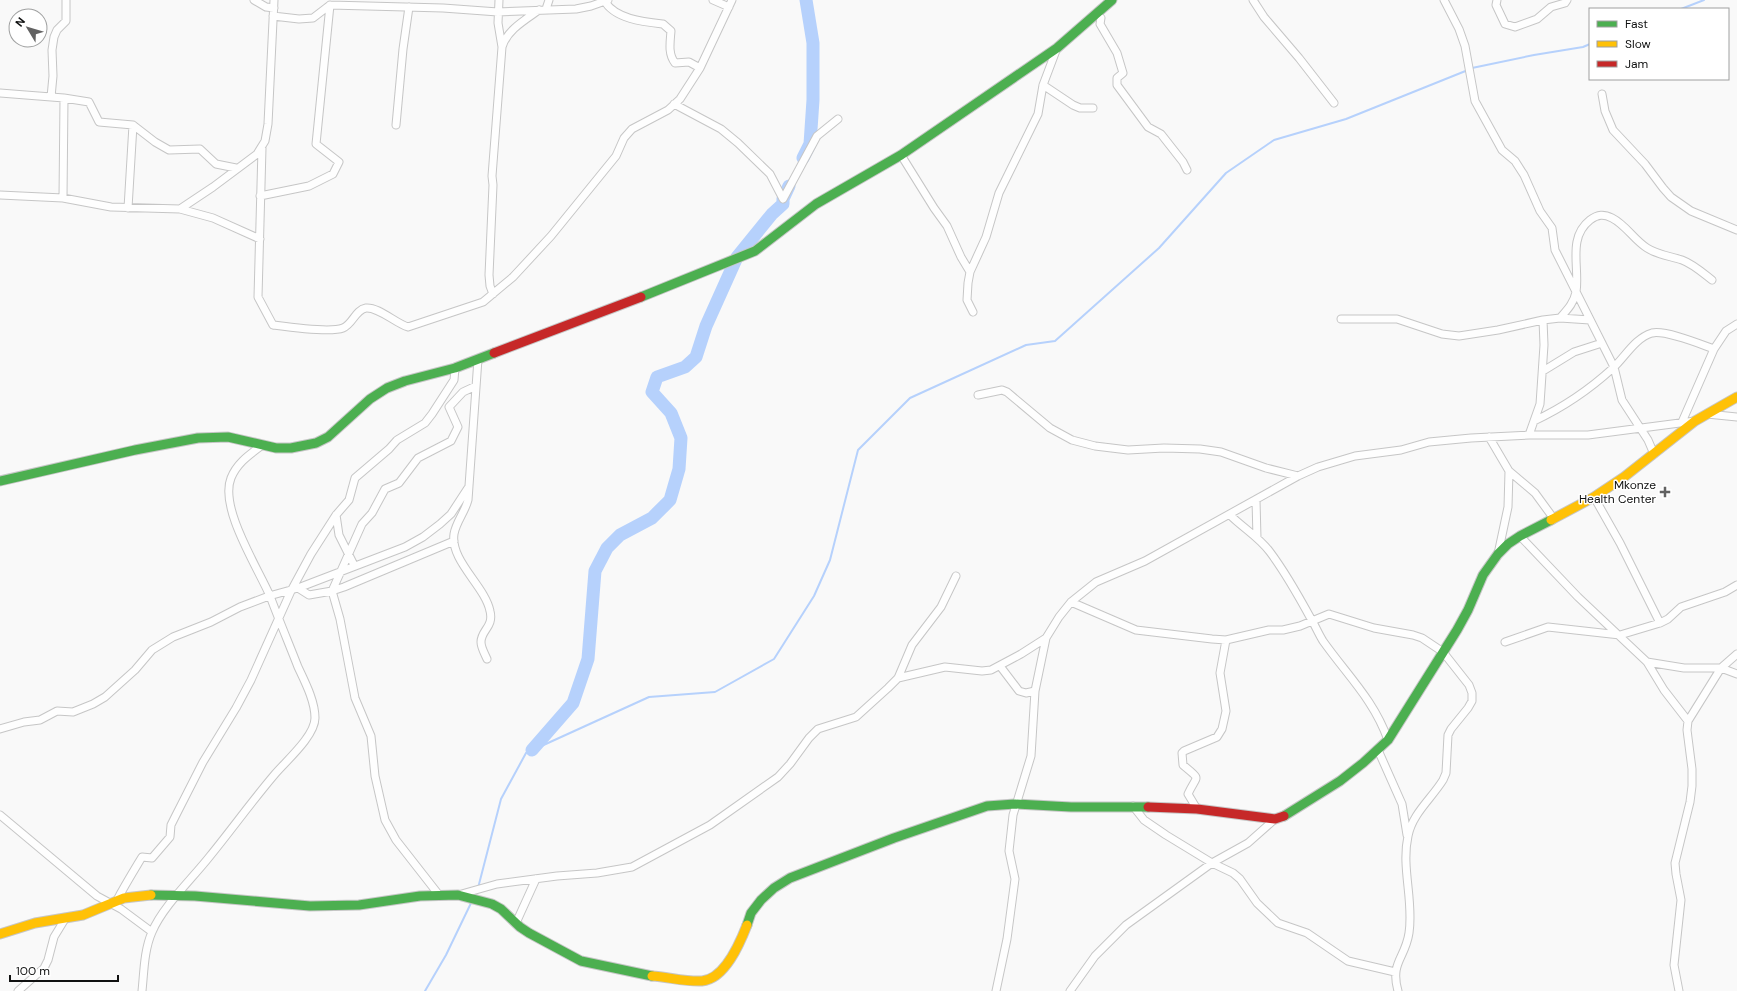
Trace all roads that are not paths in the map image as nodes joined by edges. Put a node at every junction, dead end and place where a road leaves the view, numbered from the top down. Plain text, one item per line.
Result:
1 (66, 0) edge
2 (254, 0) edge
3 (274, 0) edge
4 (499, 0) edge
5 (548, 0) edge
6 (713, 0) edge
7 (1112, 0) edge
8 (1253, 0) edge
9 (1444, 0) edge
10 (1497, 0) edge
11 (1567, 0) edge
12 (606, 1) edge
13 (730, 3) edge
14 (330, 5) junction
15 (409, 7) junction
16 (274, 8) junction
17 (542, 10) junction
18 (498, 12) junction
19 (273, 16) junction
20 (1101, 18) dead end
21 (502, 47) junction
22 (1057, 48) junction
23 (700, 68) junction
24 (1043, 85) junction
25 (0, 92) edge
26 (1602, 94) dead end
27 (51, 97) junction
28 (64, 98) junction
29 (1334, 103) dead end
30 (674, 104) junction
31 (1093, 108) dead end
32 (838, 120) dead end
33 (133, 125) junction
34 (396, 125) dead end
35 (262, 148) junction
36 (901, 155) junction
37 (236, 168) junction
38 (1187, 170) dead end
39 (0, 195) edge
40 (260, 196) junction
41 (63, 198) junction
42 (128, 208) junction
43 (180, 209) junction
44 (1737, 230) edge
45 (260, 240) junction
46 (970, 272) junction
47 (1712, 280) dead end
48 (1576, 291) junction
49 (492, 294) junction
50 (973, 312) dead end
51 (1560, 318) junction
52 (1341, 319) dead end
53 (1543, 320) junction
54 (1590, 320) junction
55 (1737, 324) edge
56 (1602, 343) junction
57 (1714, 350) junction
58 (478, 359) junction
59 (1614, 367) junction
60 (455, 368) junction
61 (1543, 371) junction
62 (476, 386) junction
63 (978, 395) dead end
64 (1737, 397) edge
65 (1707, 414) junction
66 (1737, 417) edge
67 (1534, 421) junction
68 (1695, 421) junction
69 (1682, 422) junction
70 (1640, 428) junction
71 (1529, 435) junction
72 (1489, 437) junction
73 (261, 446) junction
74 (1654, 454) junction
75 (1509, 471) junction
76 (1298, 476) junction
77 (0, 481) edge
78 (468, 488) junction
79 (1594, 497) junction
80 (1256, 500) junction
81 (336, 515) junction
82 (1230, 515) junction
83 (1554, 519) junction
84 (1520, 536) junction
85 (1257, 538) junction
86 (454, 541) junction
87 (349, 554) junction
88 (1498, 554) junction
89 (354, 565) junction
90 (339, 572) junction
91 (956, 576) dead end
92 (1737, 585) edge
93 (294, 590) junction
94 (332, 592) junction
95 (269, 596) junction
96 (1071, 602) junction
97 (278, 619) junction
98 (1312, 620) junction
99 (1660, 623) junction
100 (1620, 635) junction
101 (1046, 638) junction
102 (1226, 640) junction
103 (1505, 642) dead end
104 (1443, 652) junction
105 (1737, 654) edge
106 (487, 660) dead end
107 (1647, 662) junction
108 (1000, 666) junction
109 (1721, 668) junction
110 (1737, 674) edge
111 (898, 678) junction
112 (1034, 692) junction
113 (1688, 721) junction
114 (0, 729) edge
115 (1388, 740) junction
116 (1378, 750) junction
117 (1016, 804) junction
118 (1133, 806) junction
119 (1197, 809) junction
120 (0, 815) edge
121 (1275, 819) junction
122 (1408, 836) junction
123 (1212, 863) junction
124 (536, 879) junction
125 (177, 895) junction
126 (439, 895) junction
127 (458, 895) junction
128 (113, 902) junction
129 (65, 919) junction
130 (516, 923) junction
131 (152, 932) junction
132 (0, 934) edge
133 (1395, 972) junction
134 (18, 991) edge
135 (142, 991) edge
136 (996, 991) edge
137 (1070, 991) edge
138 (1398, 991) edge
139 (1679, 991) edge

1 - 27 street
2 - 16 street
3 - 16 street
4 - 18 street
5 - 17 street
6 - 13 street
7 - 22 street
8 - 29 street
9 - 48 street
10 - 11 street
12 - 17 street
12 - 23 street
13 - 23 street
14 - 15 street
14 - 19 street
14 - 40 street
15 - 18 street
15 - 34 street
16 - 19 street
17 - 18 street
17 - 21 street
18 - 21 street
19 - 35 street
20 - 38 street
21 - 49 street
22 - 24 street
22 - 36 street
23 - 30 street
24 - 31 street
24 - 46 street
25 - 27 street
26 - 44 street
27 - 28 street
28 - 33 street
28 - 41 street
30 - 32 street
30 - 49 street
33 - 37 street
33 - 42 street
35 - 37 street
35 - 40 street
36 - 46 street
36 - 58 street
37 - 43 street
39 - 41 street
40 - 45 street
41 - 42 street
42 - 43 street
43 - 45 street
45 - 49 street
46 - 50 street
47 - 48 street
48 - 51 street
48 - 54 street
51 - 53 street
51 - 54 street
52 - 53 street
53 - 61 street
54 - 56 street
55 - 57 street
56 - 59 street
56 - 61 street
57 - 59 street
57 - 69 street
58 - 60 street
58 - 62 street
59 - 67 street
59 - 70 street
60 - 73 street
60 - 81 street
61 - 67 street
62 - 78 street
62 - 87 street
63 - 76 street
64 - 65 street
65 - 66 street
65 - 68 street
67 - 71 street
68 - 69 street
68 - 74 street
69 - 70 street
70 - 71 street
70 - 74 street
71 - 72 street
72 - 75 street
72 - 76 street
73 - 77 street
73 - 95 street
74 - 79 street
75 - 83 street
75 - 88 street
76 - 80 street
78 - 86 street
78 - 89 street
79 - 83 street
79 - 99 street
80 - 82 street
80 - 85 street
81 - 87 street
81 - 93 street
82 - 85 street
82 - 96 street
83 - 84 street
84 - 88 street
84 - 100 street
85 - 98 street
86 - 94 street
86 - 106 street
87 - 89 street
87 - 90 street
88 - 104 street
89 - 90 street
90 - 93 street
90 - 94 street
91 - 111 street
92 - 99 street
93 - 94 street
93 - 95 street
93 - 97 street
94 - 126 street
95 - 97 street
95 - 114 street
96 - 101 street
96 - 102 street
97 - 125 street
97 - 128 street
98 - 102 street
98 - 104 street
98 - 115 street
99 - 100 street
100 - 103 street
100 - 107 street
101 - 108 street
101 - 112 street
102 - 119 street
104 - 115 street
104 - 122 street
105 - 109 street
107 - 109 street
107 - 113 street
108 - 111 street
108 - 112 street
109 - 110 street
109 - 113 street
111 - 124 street
112 - 117 street
113 - 139 street
115 - 116 street
116 - 121 street
116 - 122 street
117 - 118 street
117 - 130 street
117 - 136 street
118 - 119 street
118 - 123 street
119 - 121 street
120 - 128 street
121 - 123 street
122 - 133 street
123 - 133 street
123 - 137 street
124 - 127 street
124 - 130 street
125 - 126 street
125 - 128 street
125 - 131 street
126 - 127 street
127 - 130 street
128 - 129 street
128 - 131 street
129 - 132 street
129 - 134 street
131 - 135 street
133 - 138 street

